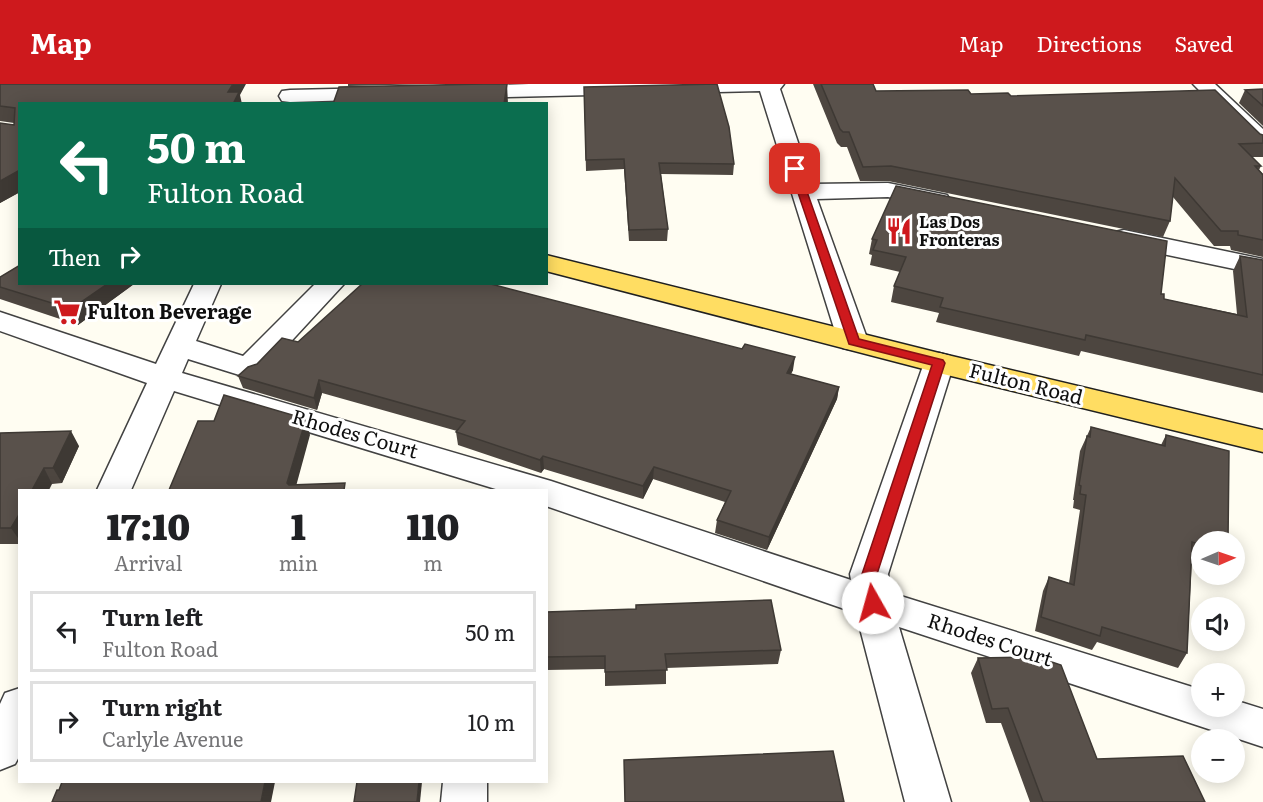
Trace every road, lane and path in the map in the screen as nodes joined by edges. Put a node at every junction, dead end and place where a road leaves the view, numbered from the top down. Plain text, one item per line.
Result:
1 (768, 84) edge
2 (774, 84) edge
3 (1203, 84) edge
4 (439, 92) edge
5 (403, 93) edge
6 (291, 94) edge
7 (1263, 142) edge
8 (801, 192) junction
9 (958, 204) edge
10 (1099, 233) edge
11 (548, 264) edge
12 (1263, 267) edge
13 (207, 285) edge
14 (329, 285) edge
15 (0, 321) edge
16 (853, 341) junction
17 (179, 346) junction
18 (939, 363) junction
19 (164, 378) junction
20 (1263, 441) edge
21 (488, 482) edge
22 (114, 489) edge
23 (533, 489) edge
24 (548, 494) edge
25 (873, 603) junction
26 (18, 710) edge
27 (1263, 728) edge
28 (0, 750) edge
29 (465, 783) edge
30 (464, 802) edge
31 (928, 802) edge

1 - 2 street
1 - 4 street
1 - 8 street
3 - 7 street
5 - 6 street
8 - 9 street
8 - 16 street
10 - 12 street
11 - 16 main road, Fulton Road
13 - 17 street
14 - 17 street
15 - 19 street, Rhodes Court
16 - 18 main road, Fulton Road
17 - 19 street
18 - 20 main road, Fulton Road
18 - 25 street
19 - 21 street, Rhodes Court
19 - 22 street
21 - 23 street, Rhodes Court
24 - 25 street, Rhodes Court
25 - 27 street, Rhodes Court
25 - 31 street
26 - 28 street
29 - 30 street

